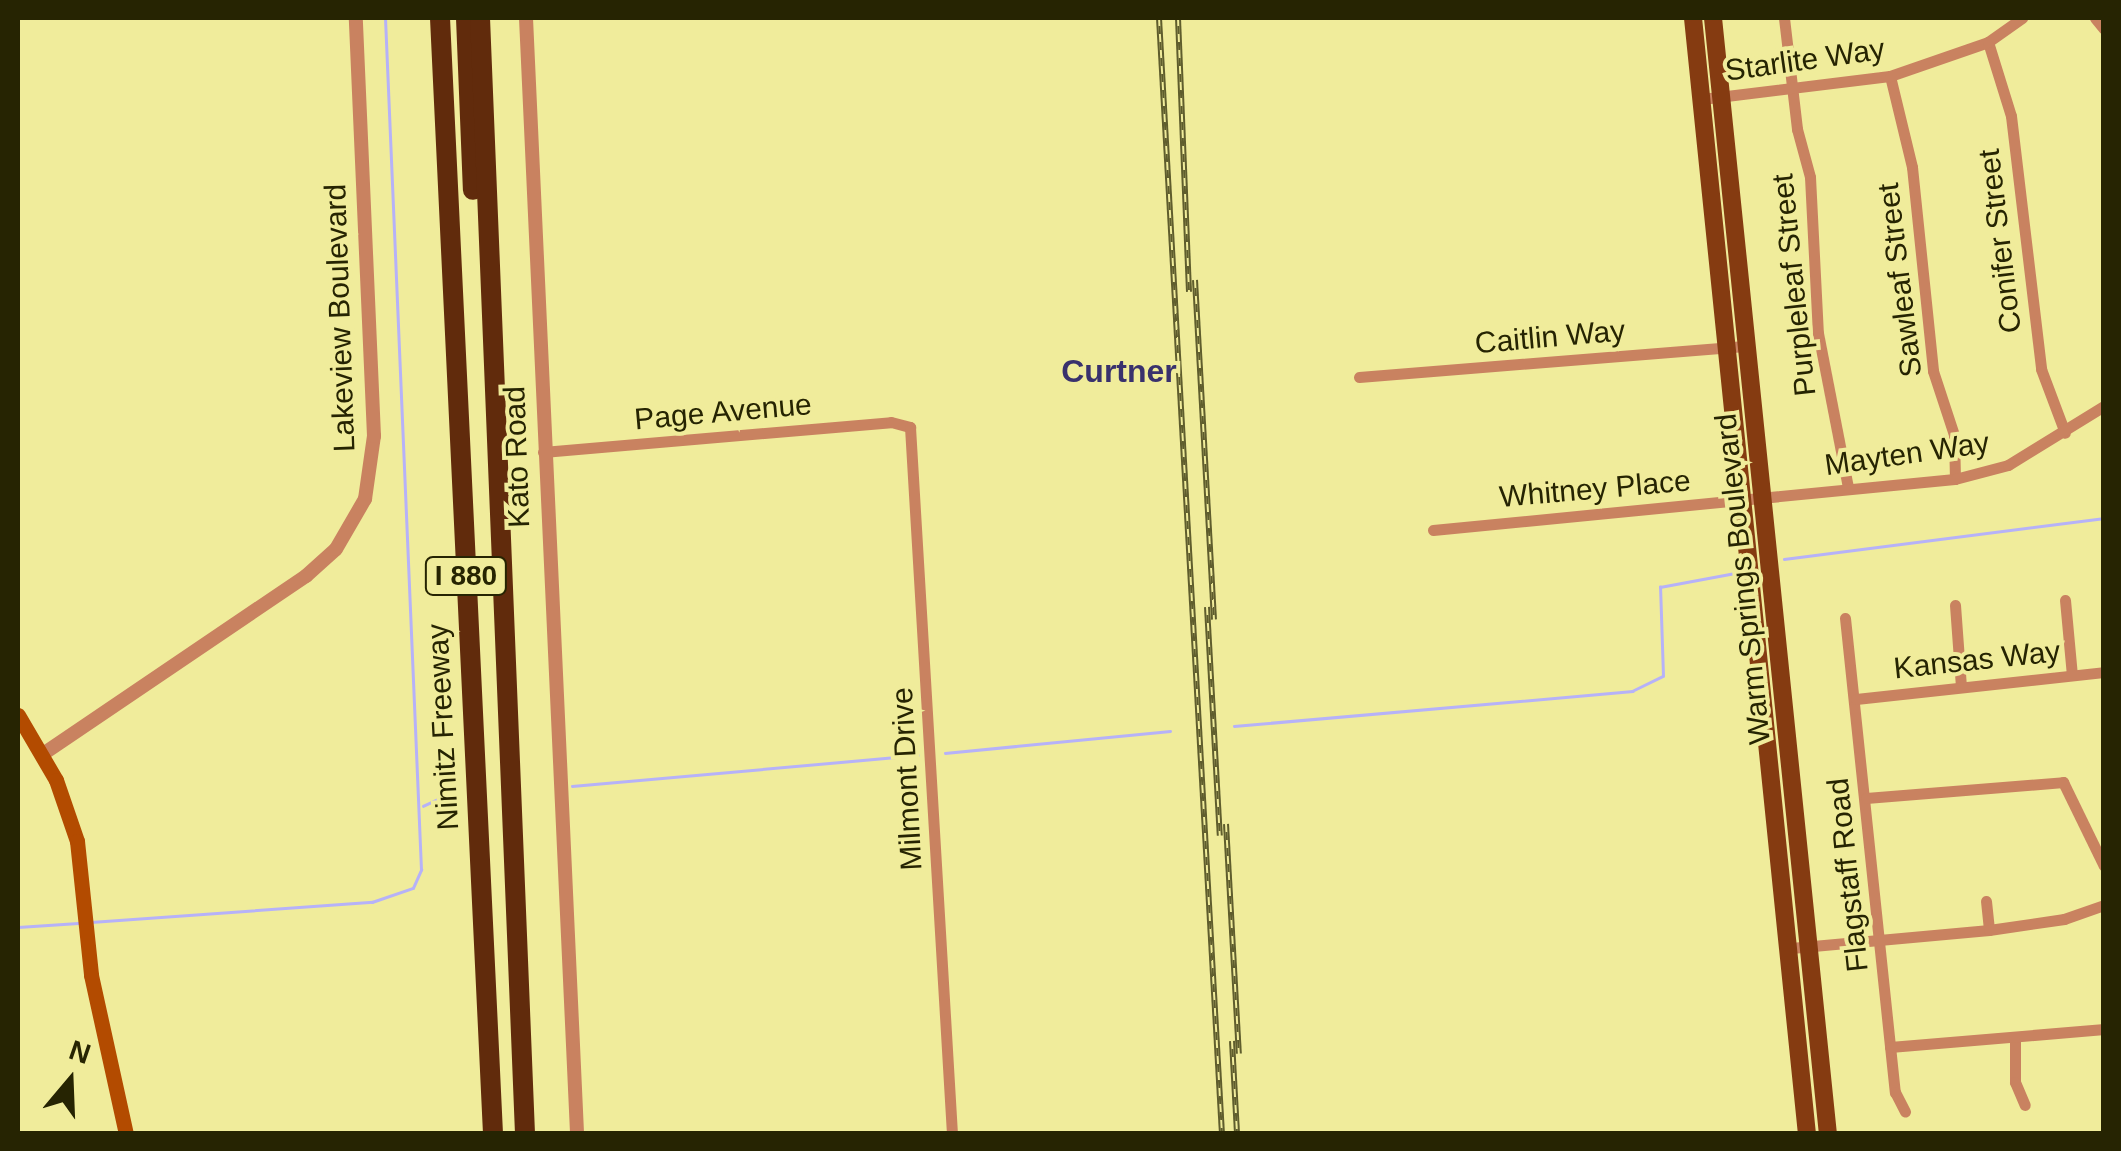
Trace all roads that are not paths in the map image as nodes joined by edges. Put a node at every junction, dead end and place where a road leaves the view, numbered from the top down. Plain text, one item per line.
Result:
1 (356, 18) edge
2 (440, 18) edge
3 (466, 18) edge
4 (480, 18) edge
5 (526, 18) edge
6 (1693, 18) edge
7 (1713, 18) edge
8 (1784, 18) edge
9 (2022, 18) edge
10 (2094, 18) edge
11 (2104, 29) edge
12 (1988, 42) junction
13 (1890, 76) junction
14 (1792, 90) junction
15 (1721, 97) junction
16 (1702, 99) junction
17 (490, 256) junction
18 (1736, 347) junction
19 (1358, 377) dead end
20 (2104, 406) edge
21 (906, 425) joint
22 (2066, 432) junction
23 (543, 452) junction
24 (1955, 479) junction
25 (1848, 488) junction
26 (1761, 499) junction
27 (1742, 501) junction
28 (1433, 530) dead end
29 (2065, 600) dead end
30 (1955, 604) dead end
31 (1846, 618) dead end
32 (2104, 672) edge
33 (2072, 675) junction
34 (1961, 687) junction
35 (1856, 699) junction
36 (1765, 707) junction
37 (18, 715) edge
38 (43, 754) junction
39 (1794, 787) junction
40 (1866, 798) junction
41 (2104, 866) edge
42 (1986, 901) dead end
43 (2104, 905) edge
44 (1988, 930) junction
45 (1880, 940) junction
46 (1811, 945) junction
47 (1791, 948) junction
48 (2104, 1029) edge
49 (2015, 1040) junction
50 (1890, 1047) junction
51 (2026, 1105) dead end
52 (1905, 1112) dead end
53 (126, 1134) edge
54 (493, 1134) edge
55 (525, 1134) edge
56 (577, 1134) edge
57 (952, 1134) edge
58 (1807, 1134) edge
59 (1828, 1134) edge

1 - 38 street, Lakeview Boulevard
2 - 54 highway, Nimitz Freeway / I 880
3 - 17 highway, I 880
4 - 17 highway, I 880
5 - 23 street, Kato Road
6 - 16 main road, Warm Springs Boulevard
7 - 15 main road, Warm Springs Boulevard
8 - 14 street, Purpleleaf Street
9 - 12 street, Starlite Way
10 - 11 street
12 - 13 street, Starlite Way
12 - 22 street, Conifer Street
13 - 14 street, Starlite Way
13 - 24 street, Sawleaf Street
14 - 15 street, Starlite Way
14 - 25 street, Purpleleaf Street
15 - 16 street, Starlite Way
15 - 18 main road, Warm Springs Boulevard
16 - 18 main road, Warm Springs Boulevard
17 - 55 highway, I 880
18 - 19 street, Caitlin Way
18 - 26 main road, Warm Springs Boulevard
18 - 27 main road, Warm Springs Boulevard
20 - 22 street, Mayten Way
21 - 23 street, Page Avenue
21 - 57 street, Milmont Drive
22 - 24 street, Mayten Way
23 - 56 street, Kato Road
24 - 25 street, Mayten Way
25 - 26 street, Mayten Way
26 - 27 street, Whitney Place
26 - 39 main road, Warm Springs Boulevard
27 - 28 street, Whitney Place
27 - 36 main road, Warm Springs Boulevard
29 - 33 street
30 - 34 street
31 - 35 street, Flagstaff Road
32 - 33 street, Kansas Way
33 - 34 street, Kansas Way
34 - 35 street, Kansas Way
35 - 40 street, Flagstaff Road
36 - 39 main road
36 - 47 main road, Warm Springs Boulevard
37 - 38 main road
38 - 53 main road
39 - 46 main road, Warm Springs Boulevard
40 - 41 street
40 - 45 street, Flagstaff Road
42 - 44 street
43 - 44 street
44 - 45 street
45 - 46 street
45 - 50 street, Flagstaff Road
46 - 47 street
46 - 59 main road, Warm Springs Boulevard
47 - 58 main road, Warm Springs Boulevard
48 - 49 street
49 - 50 street
49 - 51 street
50 - 52 street, Flagstaff Road

